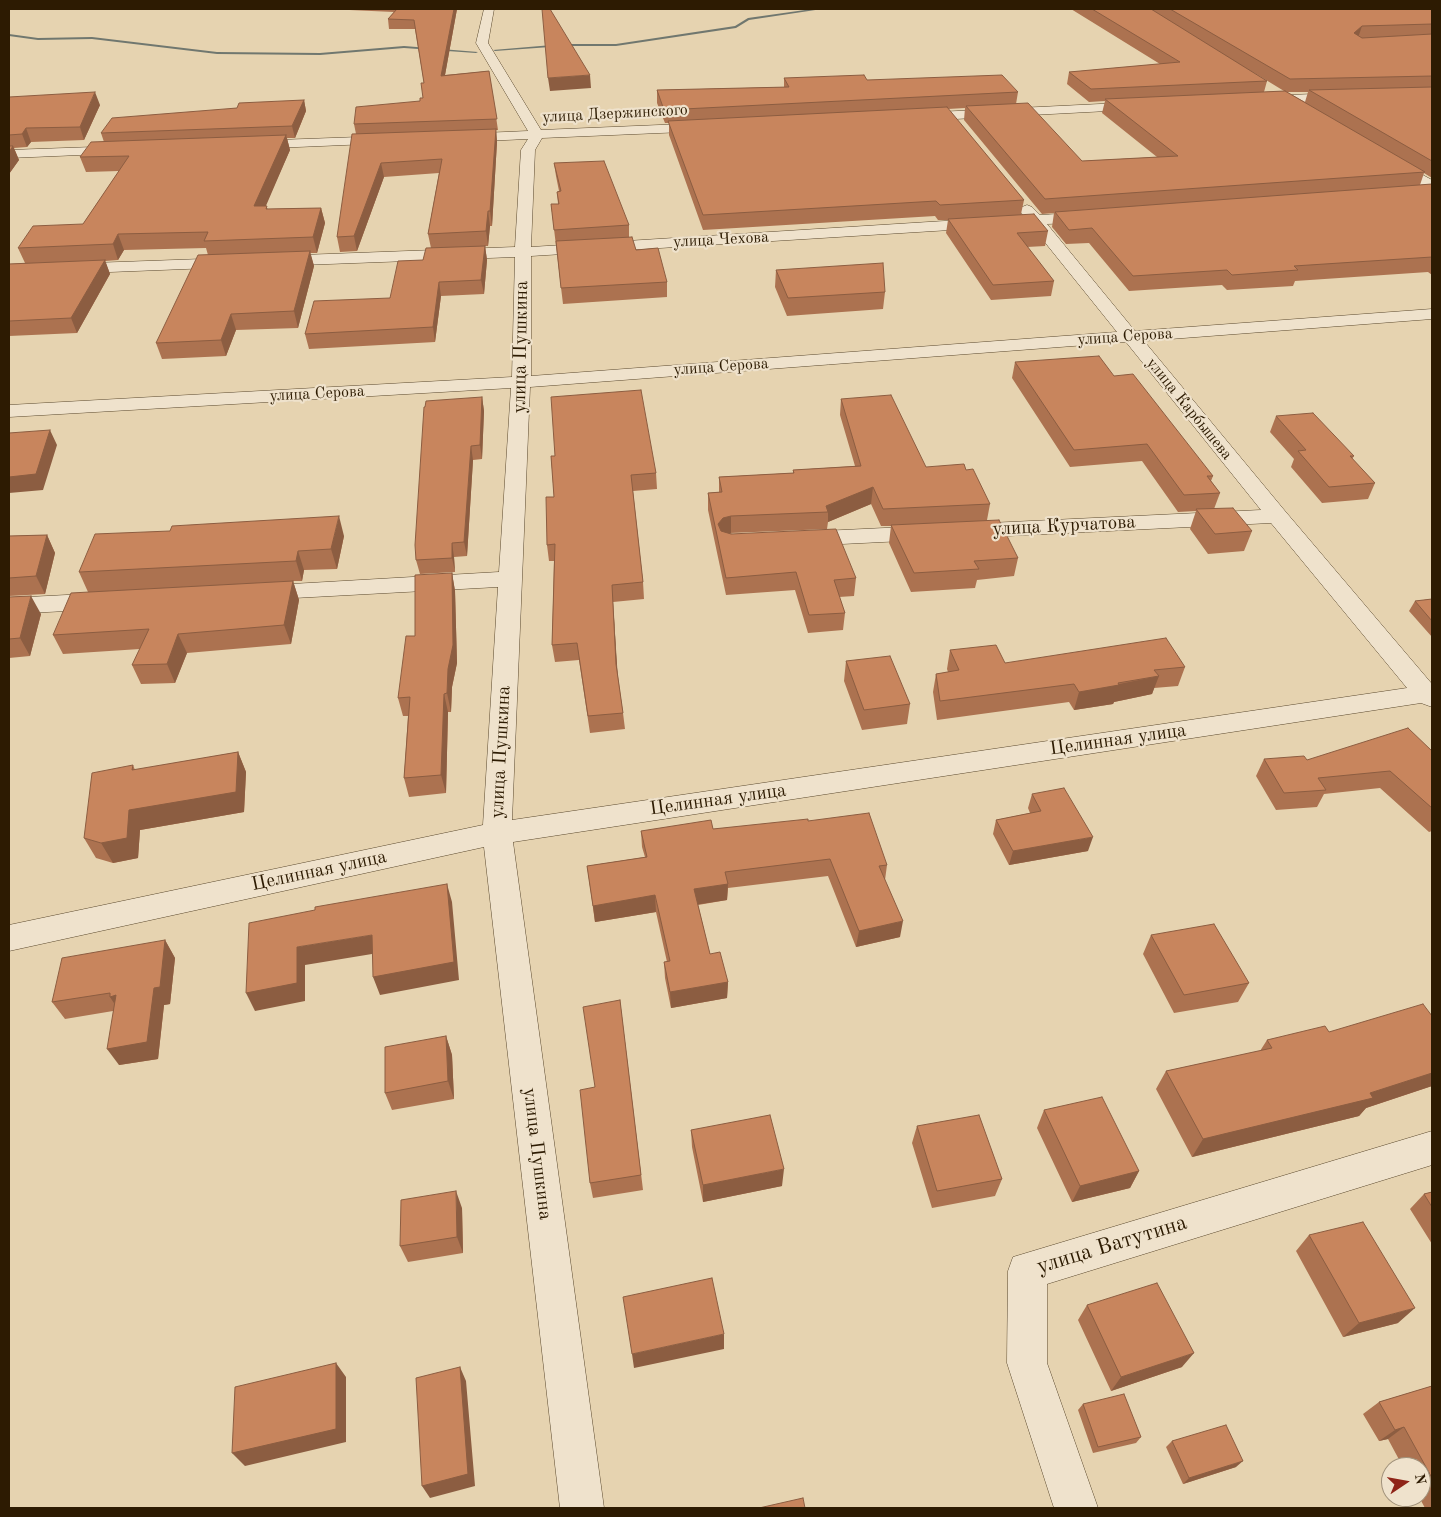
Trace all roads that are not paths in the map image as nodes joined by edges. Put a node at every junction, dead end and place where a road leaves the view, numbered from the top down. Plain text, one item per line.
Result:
1 (489, 9) edge
2 (1266, 88) edge
3 (1352, 96) edge
4 (1283, 98) junction
5 (1244, 100) edge
6 (1156, 105) edge
7 (1308, 113) edge
8 (901, 118) edge
9 (724, 126) edge
10 (537, 135) junction
11 (447, 138) edge
12 (398, 140) edge
13 (238, 146) edge
14 (138, 149) edge
15 (9, 154) edge
16 (1382, 157) edge
17 (1432, 186) edge
18 (1432, 192) edge
19 (1412, 194) edge
20 (1017, 198) edge
21 (1105, 216) edge
22 (1036, 220) junction
23 (523, 252) junction
24 (9, 271) edge
25 (1432, 314) edge
26 (1130, 336) junction
27 (521, 382) junction
28 (9, 411) edge
29 (1276, 516) junction
30 (781, 540) edge
31 (510, 579) junction
32 (235, 594) edge
33 (127, 600) edge
34 (9, 606) edge
35 (1430, 695) edge
36 (497, 833) junction
37 (9, 938) edge
38 (1432, 1148) edge
39 (582, 1508) edge
40 (1076, 1508) edge

1 - 10 street
2 - 4 street
3 - 4 street
4 - 5 street
4 - 7 street
6 - 8 street
9 - 10 street, улица Дзержинского
10 - 11 street, улица Дзержинского
10 - 23 street, улица Пушкина
12 - 13 street
14 - 15 street
16 - 17 street
18 - 19 street
20 - 22 street, улица Карбышева
21 - 22 street, улица Чехова
22 - 23 street, улица Чехова
22 - 26 street, улица Карбышева
23 - 24 street, улица Чехова
23 - 27 street, улица Пушкина
25 - 26 street, улица Серова
26 - 27 street, улица Серова
26 - 29 street, улица Карбышева
27 - 28 street, улица Серова
27 - 31 street, улица Пушкина
29 - 30 street, улица Курчатова
29 - 35 street, улица Карбышева
31 - 32 street
31 - 36 street, улица Пушкина
33 - 34 street
35 - 36 street, Целинная улица
36 - 37 street, Целинная улица
36 - 39 street, улица Пушкина
38 - 40 street, улица Ватутина

